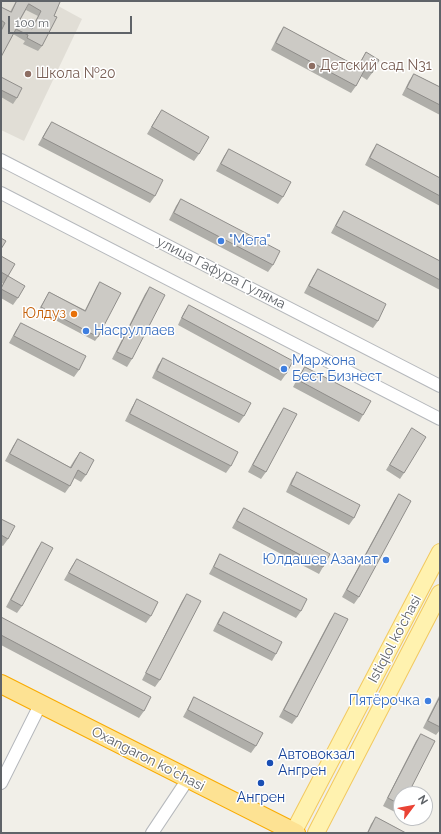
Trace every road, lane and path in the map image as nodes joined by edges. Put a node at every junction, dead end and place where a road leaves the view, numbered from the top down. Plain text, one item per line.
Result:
1 (1, 160) edge
2 (1, 193) edge
3 (440, 386) edge
4 (440, 419) edge
5 (440, 552) edge
6 (440, 593) edge
7 (1, 684) edge
8 (1, 693) edge
9 (37, 711) junction
10 (1, 782) edge
11 (184, 785) junction
12 (152, 833) edge
13 (290, 833) edge
14 (316, 833) edge

1 - 3 street, улица Гафура Гуляма
2 - 4 street
5 - 13 main road, Istiqlol ko'chasi
6 - 14 main road, Istiqlol ko'chasi
7 - 13 highway, Oxangaron ko'chasi
8 - 9 highway, Oxangaron ko'chasi
9 - 10 street
9 - 11 highway, Oxangaron ko'chasi
11 - 12 street
11 - 13 highway, Oxangaron ko'chasi

